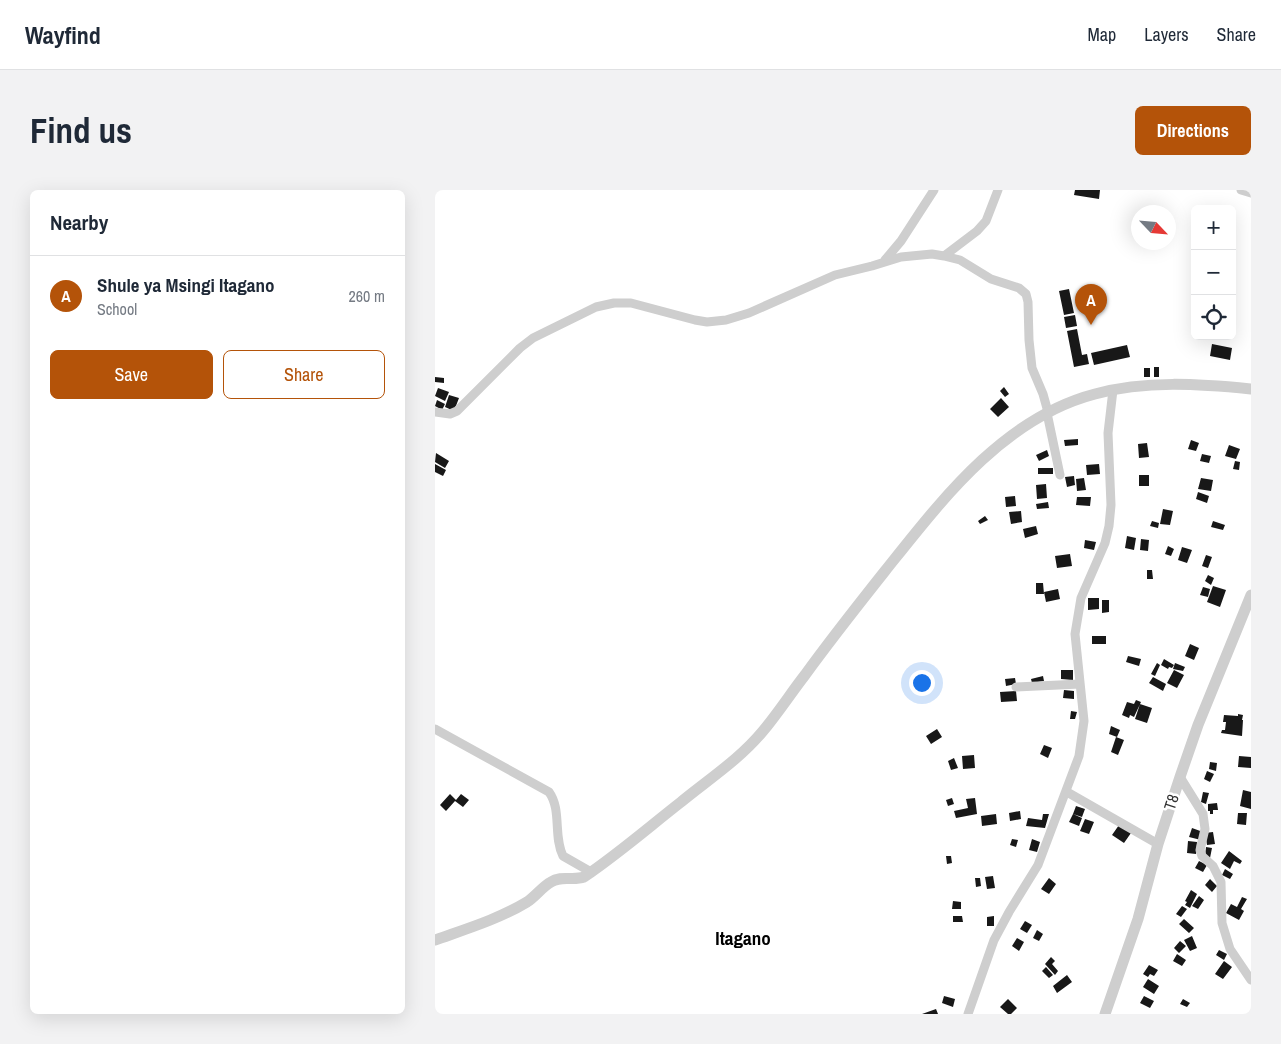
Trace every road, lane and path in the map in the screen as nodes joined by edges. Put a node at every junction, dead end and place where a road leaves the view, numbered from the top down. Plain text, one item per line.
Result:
1 (935, 190) edge
2 (998, 190) edge
3 (1241, 190) edge
4 (1251, 193) edge
5 (944, 256) junction
6 (881, 264) junction
7 (1251, 389) edge
8 (1113, 390) junction
9 (435, 412) edge
10 (1047, 413) junction
11 (1060, 475) dead end
12 (1251, 595) edge
13 (1247, 614) edge
14 (1080, 684) junction
15 (1016, 687) dead end
16 (435, 729) edge
17 (1180, 777) junction
18 (1067, 792) junction
19 (1158, 844) junction
20 (591, 872) junction
21 (435, 940) edge
22 (1251, 980) edge
23 (968, 1014) edge
24 (1105, 1014) edge

1 - 6 street
2 - 5 street
3 - 4 street
5 - 6 street
5 - 10 street
6 - 9 street
7 - 8 street
8 - 10 street
8 - 14 street
10 - 11 street
10 - 20 street
12 - 13 street, T8
13 - 17 street, T8
14 - 15 street
14 - 18 street
16 - 20 street
17 - 19 street, T8
17 - 22 street
18 - 19 street
18 - 23 street
19 - 24 street, T8
20 - 21 street

